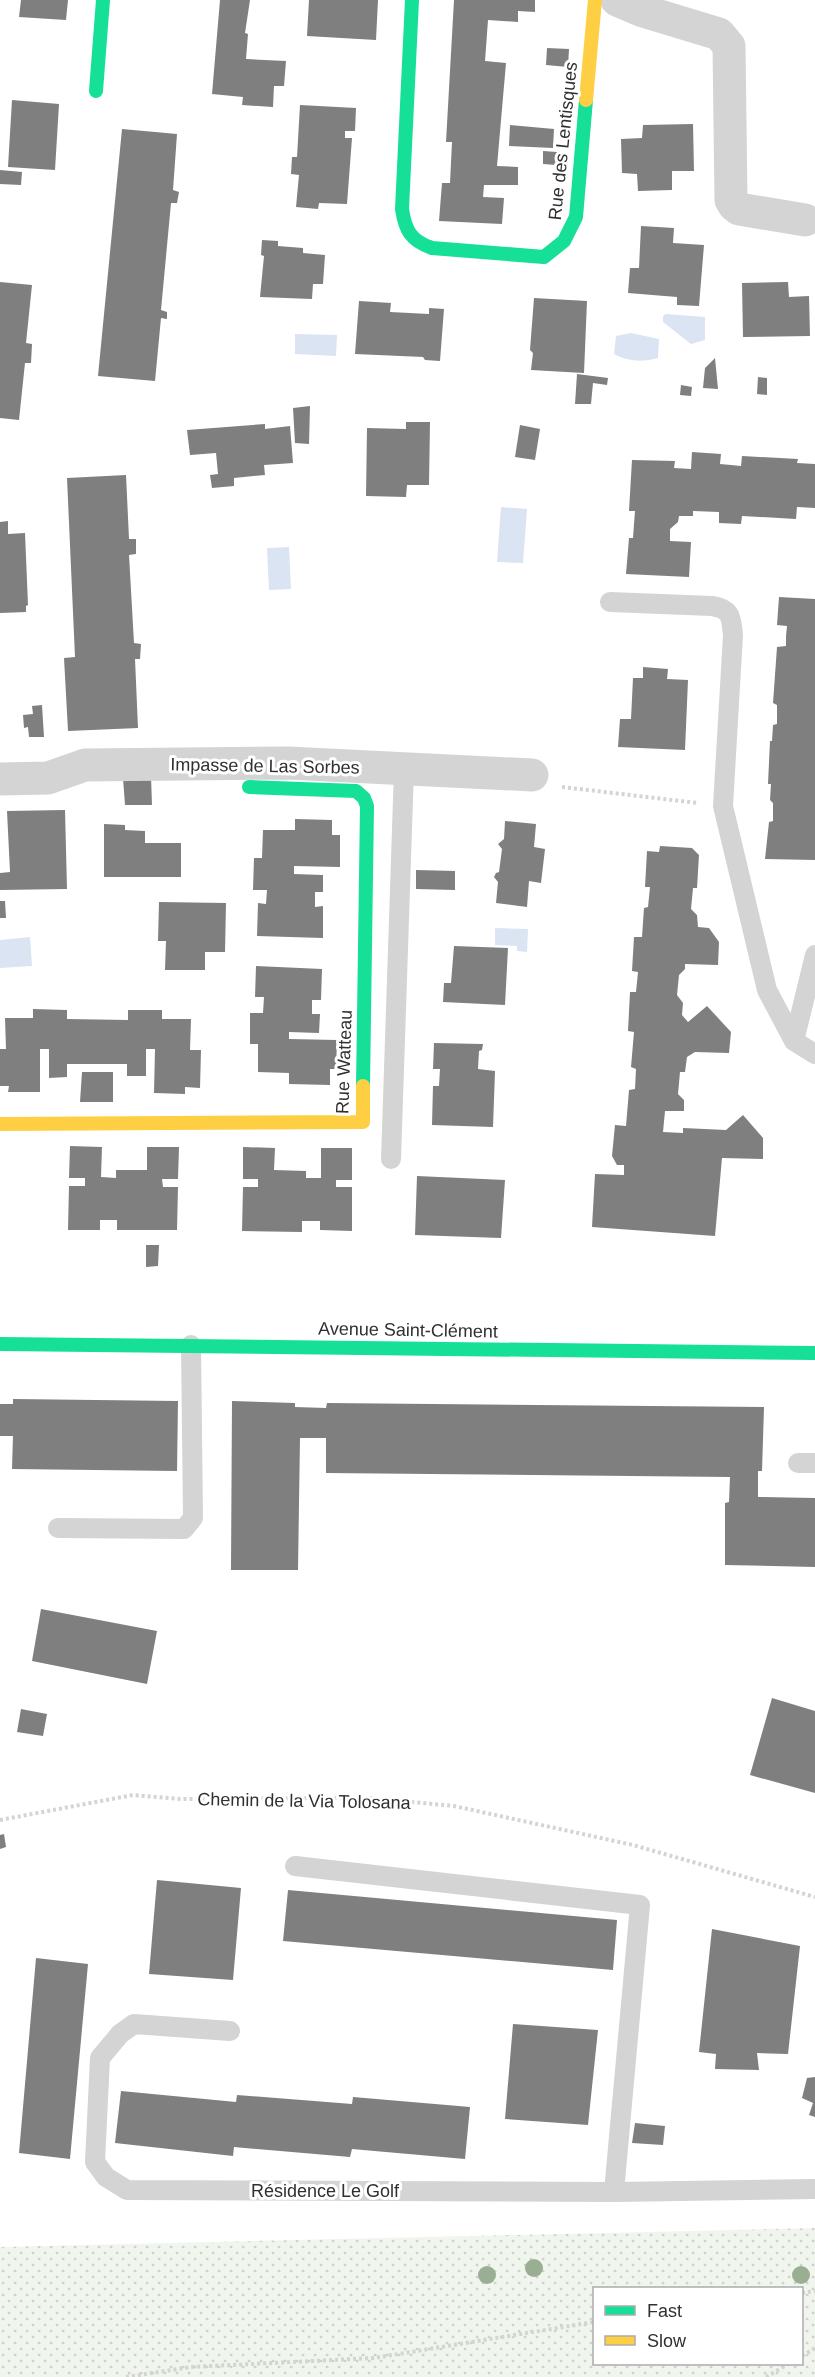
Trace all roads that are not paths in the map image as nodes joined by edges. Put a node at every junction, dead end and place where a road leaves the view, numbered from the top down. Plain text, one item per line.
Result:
1 (103, 0) edge
2 (412, 0) edge
3 (595, 0) edge
4 (617, 0) edge
5 (96, 91) dead end
6 (805, 220) dead end
7 (610, 602) dead end
8 (404, 768) junction
9 (532, 775) road end
10 (0, 779) edge
11 (249, 787) dead end
12 (815, 955) edge
13 (794, 1041) junction
14 (815, 1054) edge
15 (0, 1124) edge
16 (391, 1160) dead end
17 (0, 1344) edge
18 (191, 1345) junction
19 (815, 1353) edge
20 (58, 1528) dead end
21 (295, 1866) dead end
22 (230, 2031) dead end
23 (815, 2189) edge
24 (614, 2192) junction

1 - 5 street
2 - 3 street, Rue des Lentisques
4 - 6 street
7 - 13 lane
8 - 9 street, Impasse de Las Sorbes
8 - 10 street, Impasse de Las Sorbes
8 - 16 lane
11 - 15 street, Rue Watteau
12 - 13 lane
13 - 14 lane
17 - 18 street, Avenue Saint-Clément
18 - 19 street, Avenue Saint-Clément
18 - 20 lane
21 - 24 lane
22 - 24 lane, Résidence Le Golf
23 - 24 lane, Résidence Le Golf

